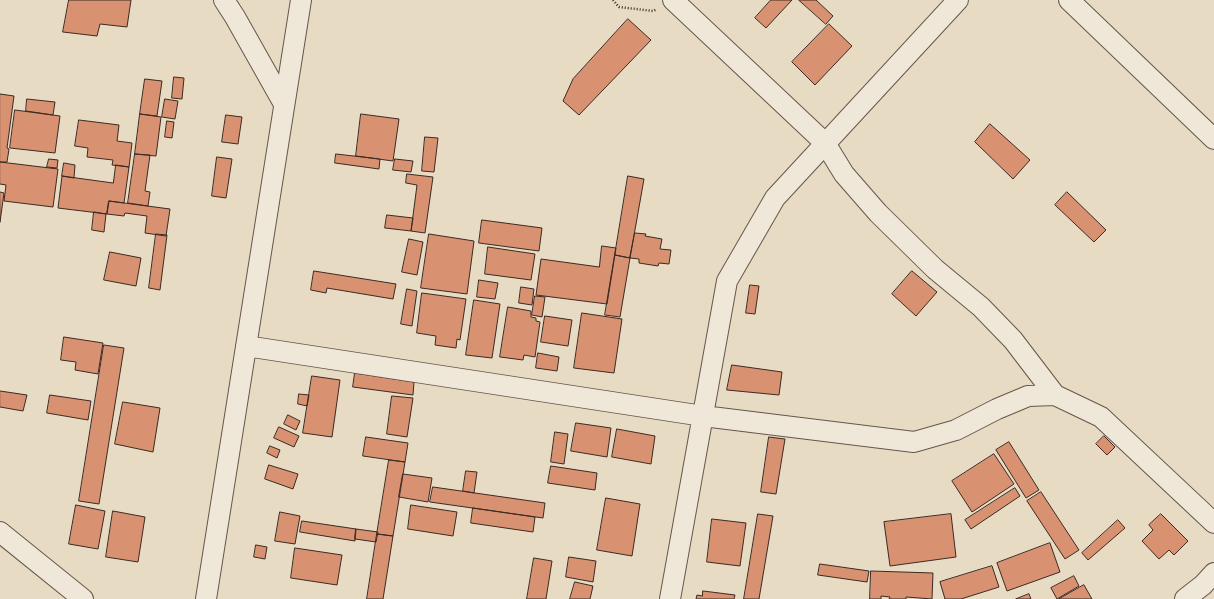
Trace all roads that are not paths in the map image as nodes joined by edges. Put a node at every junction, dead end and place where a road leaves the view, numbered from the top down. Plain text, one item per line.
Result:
1 (224, 0) edge
2 (301, 0) edge
3 (673, 0) edge
4 (958, 0) edge
5 (1069, 0) edge
6 (284, 104) junction
7 (1214, 139) edge
8 (825, 143) junction
9 (246, 346) junction
10 (1055, 395) junction
11 (703, 416) junction
12 (1214, 523) edge
13 (0, 532) edge
14 (1214, 573) edge
15 (83, 599) edge
16 (206, 599) edge
17 (670, 599) edge
18 (1184, 599) edge

1 - 6 street
2 - 6 street
3 - 8 street
4 - 8 street
5 - 7 street
6 - 9 street
8 - 10 street
8 - 11 street
9 - 11 street
9 - 16 street
10 - 11 street
10 - 12 street
11 - 17 street
13 - 15 street
14 - 18 street

